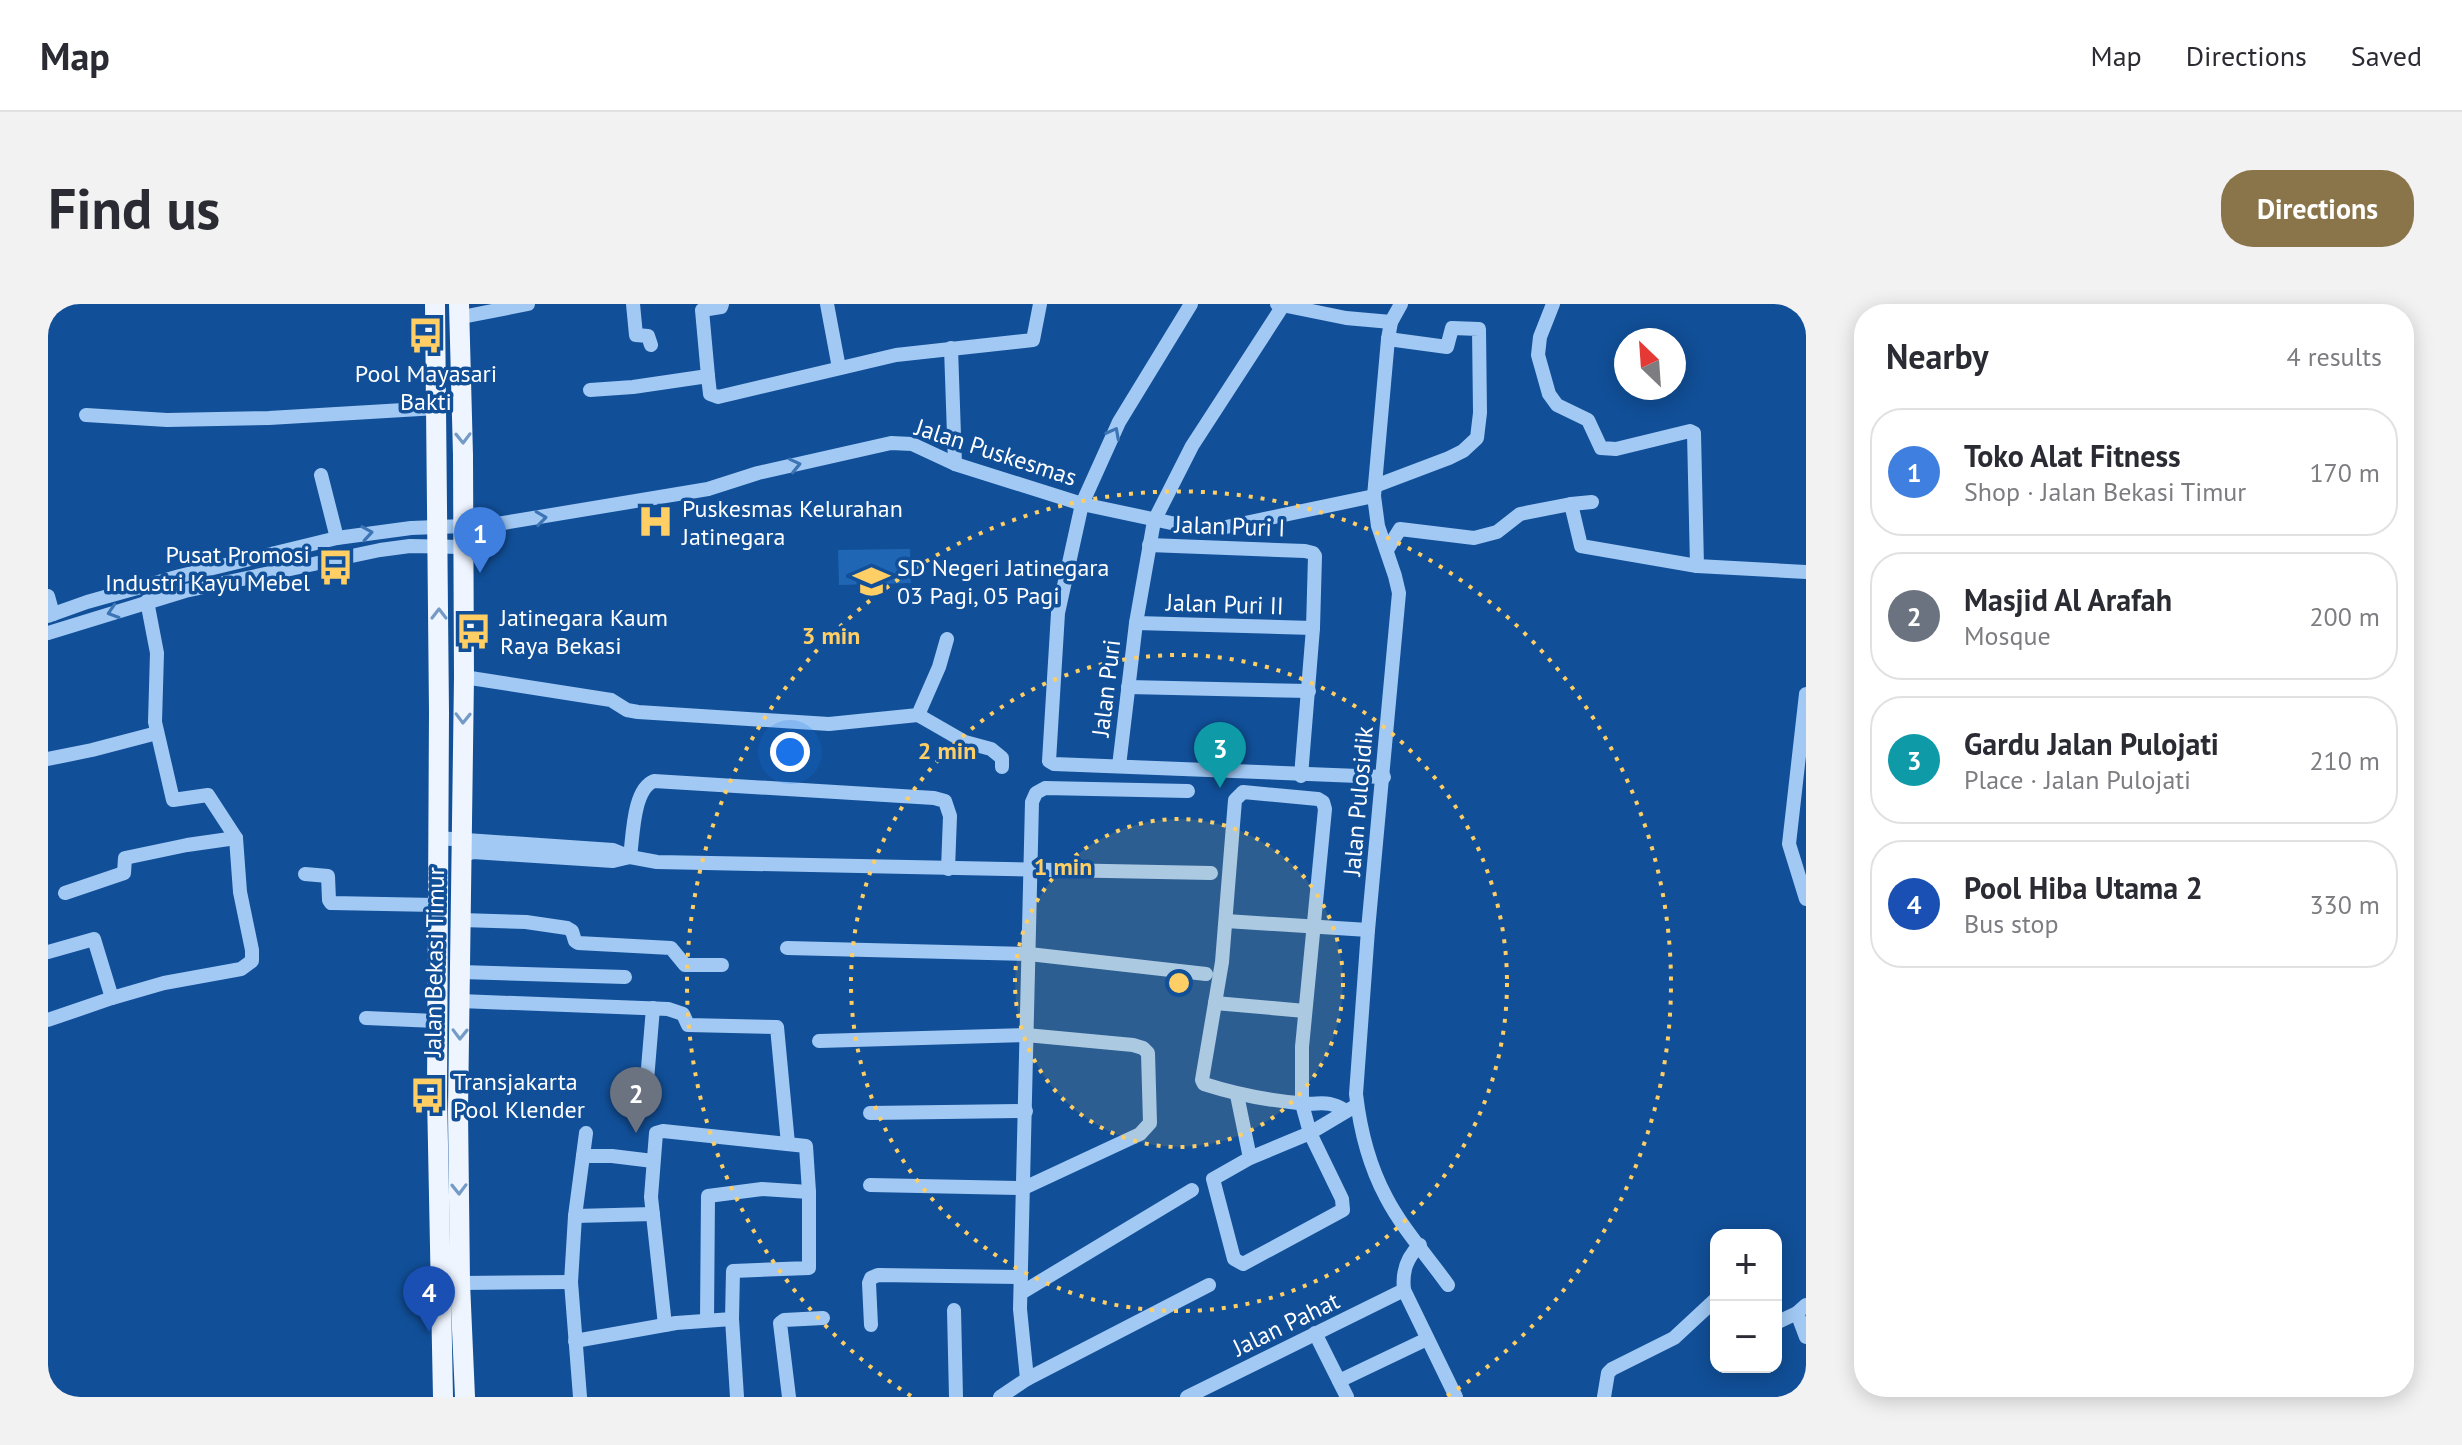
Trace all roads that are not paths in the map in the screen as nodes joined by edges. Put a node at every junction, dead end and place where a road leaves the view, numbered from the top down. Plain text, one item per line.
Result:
1 (435, 304) edge
2 (528, 304) edge
3 (633, 304) edge
4 (722, 304) edge
5 (827, 304) edge
6 (1040, 304) edge
7 (1191, 304) edge
8 (1401, 304) edge
9 (1553, 304) edge
10 (1282, 305) edge
11 (460, 310) edge
12 (1347, 311) edge
13 (1391, 322) junction
14 (1388, 339) junction
15 (651, 345) dead end
16 (951, 348) junction
17 (839, 368) junction
18 (708, 376) junction
19 (590, 390) dead end
20 (437, 408) junction
21 (86, 415) dead end
22 (955, 464) junction
23 (321, 475) dead end
24 (1374, 491) junction
25 (1592, 502) dead end
26 (1082, 504) junction
27 (1571, 504) junction
28 (1154, 521) junction
29 (438, 537) junction
30 (337, 538) junction
31 (464, 538) junction
32 (1149, 545) junction
33 (1387, 550) junction
34 (1697, 566) junction
35 (1806, 572) edge
36 (182, 584) junction
37 (48, 596) edge
38 (147, 601) junction
39 (50, 615) edge
40 (1136, 623) junction
41 (1313, 628) junction
42 (48, 633) edge
43 (947, 639) dead end
44 (464, 677) junction
45 (1128, 687) junction
46 (1309, 691) junction
47 (1806, 694) edge
48 (918, 715) junction
49 (157, 733) junction
50 (48, 759) edge
51 (1119, 766) junction
52 (1002, 767) dead end
53 (1301, 776) junction
54 (1384, 777) junction
55 (1188, 791) dead end
56 (236, 838) junction
57 (437, 838) junction
58 (462, 848) junction
59 (630, 857) junction
60 (948, 869) junction
61 (1031, 871) junction
62 (1211, 873) dead end
63 (305, 874) dead end
64 (65, 893) dead end
65 (1806, 899) edge
66 (436, 905) junction
67 (461, 920) junction
68 (1226, 921) junction
69 (1313, 927) junction
70 (1368, 930) junction
71 (787, 948) dead end
72 (48, 952) edge
73 (1029, 954) junction
74 (722, 965) dead end
75 (461, 972) junction
76 (1206, 974) dead end
77 (625, 977) dead end
78 (112, 998) junction
79 (460, 1001) junction
80 (1215, 1003) junction
81 (653, 1008) junction
82 (1305, 1011) junction
83 (366, 1018) dead end
84 (48, 1020) edge
85 (436, 1021) junction
86 (1026, 1035) junction
87 (819, 1041) dead end
88 (1237, 1095) junction
89 (645, 1104) dead end
90 (1302, 1104) junction
91 (1352, 1108) junction
92 (1026, 1111) junction
93 (870, 1113) dead end
94 (586, 1133) dead end
95 (1310, 1133) junction
96 (788, 1144) junction
97 (583, 1156) junction
98 (1250, 1158) junction
99 (653, 1161) junction
100 (870, 1185) dead end
101 (1024, 1188) junction
102 (1192, 1190) dead end
103 (809, 1192) junction
104 (653, 1214) junction
105 (575, 1216) junction
106 (1420, 1245) junction
107 (1021, 1277) junction
108 (571, 1282) junction
109 (460, 1283) junction
110 (1209, 1285) dead end
111 (1448, 1285) dead end
112 (1404, 1290) junction
113 (1021, 1293) junction
114 (1714, 1301) edge
115 (1801, 1309) edge
116 (954, 1310) dead end
117 (823, 1318) dead end
118 (732, 1319) junction
119 (707, 1320) junction
120 (1782, 1320) edge
121 (665, 1325) junction
122 (871, 1325) dead end
123 (1315, 1333) junction
124 (1806, 1337) edge
125 (1427, 1339) junction
126 (575, 1341) junction
127 (1027, 1379) junction
128 (1339, 1381) junction
129 (443, 1397) edge
130 (465, 1397) edge
131 (580, 1397) edge
132 (737, 1397) edge
133 (789, 1397) edge
134 (956, 1397) edge
135 (1000, 1397) edge
136 (1187, 1397) edge
137 (1347, 1397) edge
138 (1456, 1397) edge
139 (1604, 1397) edge

1 - 20 main road, Jalan Bekasi Timur
2 - 11 street
3 - 15 street
4 - 18 street
5 - 17 street
6 - 16 street
26 -> 7 street
8 - 13 street, Jalan Pulosidik
9 - 34 street
10 - 12 street
10 - 28 street, Jalan Puri I
11 -> 31 main road, Jalan Bekasi Timur
12 - 13 street
13 - 14 street, Jalan Pulosidik
14 - 24 street, Jalan Pulosidik
14 - 24 street, Jalan Puskesmas
16 - 17 street
16 - 22 street
17 - 18 street
18 - 19 street
20 - 21 street
20 - 29 main road, Jalan Bekasi Timur
22 - 26 street, Jalan Puskesmas
31 -> 22 street, Jalan Puskesmas
23 - 30 street
24 - 28 street, Jalan Puskesmas
24 - 33 street, Jalan Pulosidik
25 - 27 street
26 - 28 street, Jalan Puskesmas
26 - 51 street
27 - 33 street
27 - 34 street
28 - 32 street, Jalan Puri
30 -> 29 street
29 - 31 street, Jalan Puskesmas
29 - 36 street
57 -> 29 main road, Jalan Bekasi Timur
30 - 36 street
31 - 44 main road, Jalan Bekasi Timur
32 - 40 street, Jalan Puri
32 - 41 street, Jalan Puri I
33 - 54 street, Jalan Pulosidik
34 - 35 street
36 - 38 street
36 - 39 street
37 - 39 street
38 -> 42 street
38 - 49 street
40 - 41 street, Jalan Puri II
40 - 45 street, Jalan Puri
41 - 46 street, Jalan Puri I
43 - 48 street
44 - 48 street
44 -> 58 main road, Jalan Bekasi Timur
45 - 46 street
45 - 51 street, Jalan Puri
46 - 53 street, Jalan Puri I
47 - 65 street
48 - 52 street
49 - 50 street
49 - 56 street
51 - 53 street
53 - 54 street
54 - 70 street, Jalan Pulosidik
55 - 61 street
56 - 64 street
56 - 78 street
57 - 58 street
57 - 66 main road, Jalan Bekasi Timur
58 - 59 street
58 - 67 main road, Jalan Bekasi Timur
59 - 60 street
59 - 60 street
60 - 61 street
61 - 62 street
61 - 73 street
63 - 66 street
66 - 85 main road, Jalan Bekasi Timur
67 - 74 street
67 - 75 main road, Jalan Bekasi Timur
68 - 69 street
68 - 69 street
68 - 80 street
69 - 70 street
69 - 82 street
70 - 91 street, Jalan Pulosidik
71 - 73 street
72 - 78 street
73 - 76 street
73 - 86 street
75 - 77 street
75 - 79 main road, Jalan Bekasi Timur
78 - 84 street
79 - 81 street
79 -> 109 main road, Jalan Bekasi Timur
80 - 82 street
80 - 88 street
81 - 89 street
81 - 96 street
82 - 90 street
83 - 85 street
85 - 129 main road, Jalan Bekasi Timur
86 - 87 street
86 - 92 street
86 - 101 street
88 - 90 street
88 - 98 street
90 - 91 street
90 - 95 street
91 - 95 street
91 - 106 street, Jalan Pulosidik
92 - 93 street
92 - 101 street
94 - 97 street
95 - 98 street
95 - 98 street
96 - 99 street
96 - 103 street
97 - 99 street
97 - 105 street
99 - 104 street
100 - 101 street
101 - 107 street
102 - 113 street
103 - 118 street
103 - 119 street
104 - 105 street
104 - 121 street
105 - 108 street
106 - 111 street, Jalan Pulosidik
106 - 112 street
107 - 113 street
107 - 122 street
108 - 109 street
108 - 126 street
109 - 130 main road, Jalan Bekasi Timur
110 - 127 street
112 - 123 street, Jalan Pahat
112 - 125 street
113 - 127 street
114 - 139 street
115 - 120 street
115 - 124 street
116 - 134 street
117 - 133 street
118 - 119 street
118 - 132 street
119 - 121 street
121 - 126 street
123 - 128 street
123 - 136 street, Jalan Pahat
125 - 128 street
125 - 138 street
126 - 131 street
127 - 135 street
128 - 137 street

